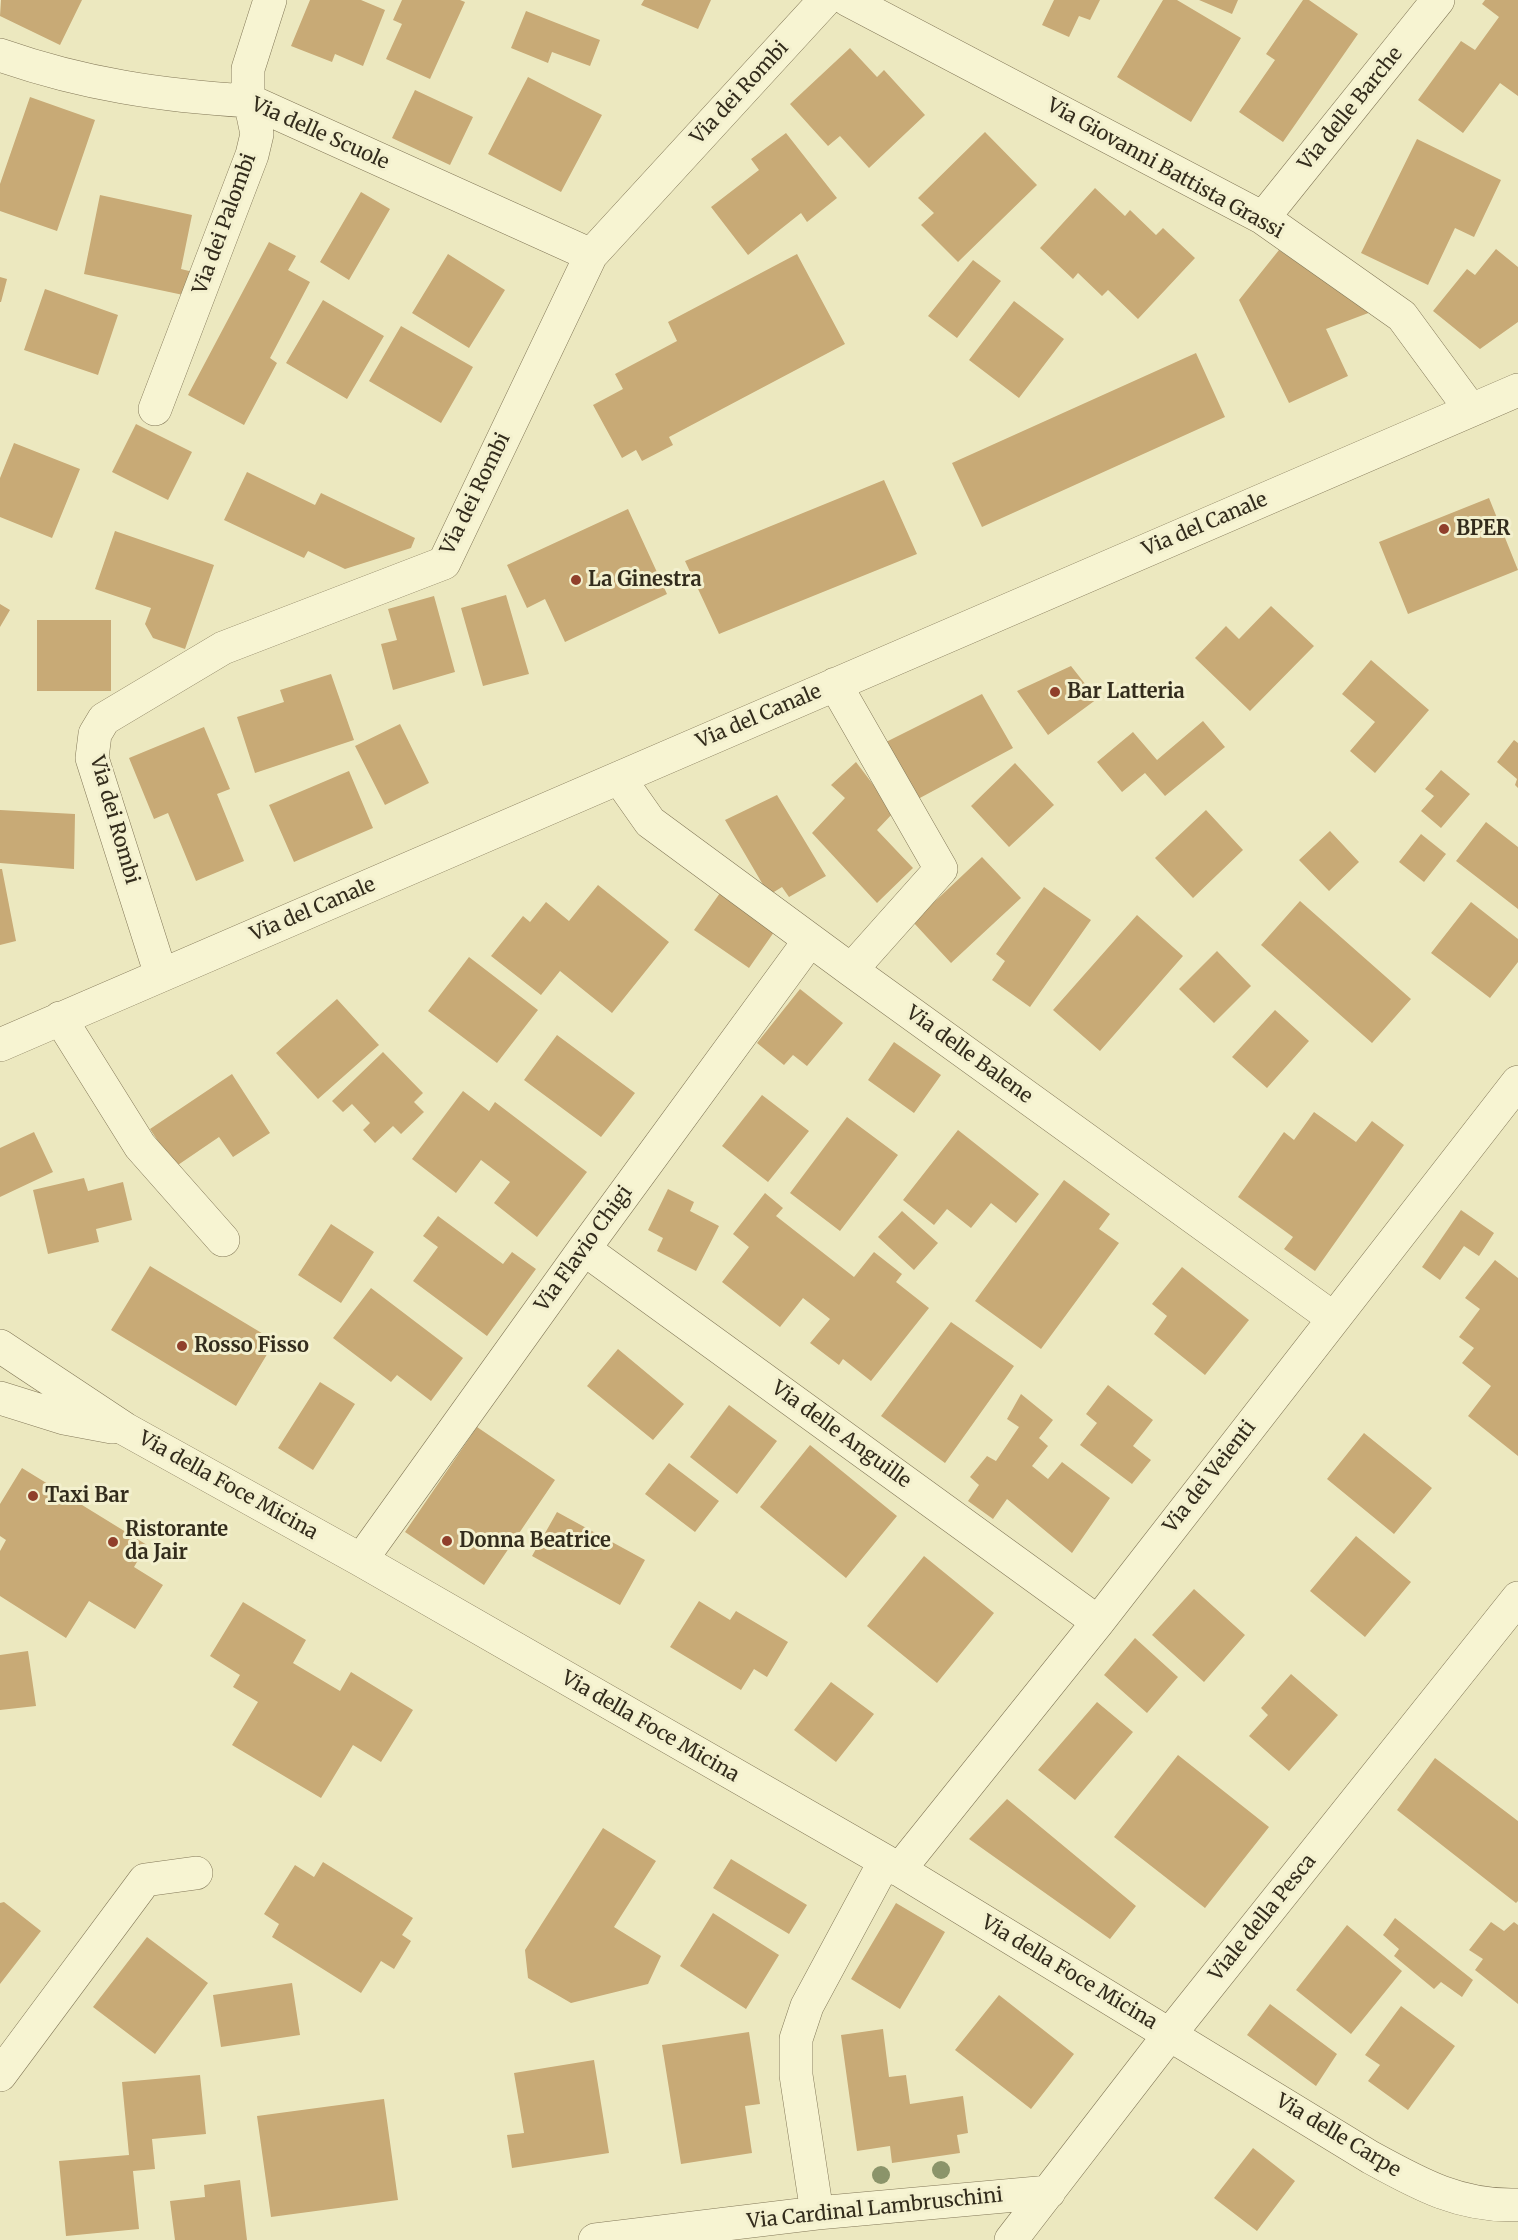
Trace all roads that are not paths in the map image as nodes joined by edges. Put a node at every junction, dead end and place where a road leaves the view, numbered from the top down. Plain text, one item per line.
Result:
1 (270, 0) edge
2 (825, 0) edge
3 (848, 0) edge
4 (1438, 0) edge
5 (0, 55) edge
6 (250, 101) junction
7 (1263, 218) junction
8 (591, 255) junction
9 (1518, 390) edge
10 (155, 409) dead end
11 (1471, 411) junction
12 (834, 684) junction
13 (619, 778) junction
14 (810, 940) junction
15 (851, 970) junction
16 (161, 975) junction
17 (60, 1018) junction
18 (0, 1044) edge
19 (1518, 1082) edge
20 (223, 1240) dead end
21 (584, 1249) junction
22 (1333, 1318) junction
23 (0, 1346) edge
24 (0, 1398) edge
25 (125, 1429) junction
26 (361, 1560) junction
27 (1518, 1598) edge
28 (1098, 1622) junction
29 (892, 1866) junction
30 (196, 1873) dead end
31 (1170, 2034) junction
32 (0, 2075) edge
33 (1049, 2192) junction
34 (1518, 2205) edge
35 (817, 2213) junction
36 (595, 2240) edge
37 (1011, 2240) edge

1 - 6 street, Via dei Palombi
2 - 8 street, Via dei Rombi
3 - 7 street, Via Giovanni Battista Grassi
4 - 7 street, Via delle Barche
5 - 6 street, Via delle Scuole
6 - 8 street, Via delle Scuole
6 - 10 street, Via dei Palombi
7 - 11 street, Via Giovanni Battista Grassi
8 - 16 street, Via dei Rombi
9 - 11 street, Via del Canale
11 - 12 street, Via del Canale
12 - 13 street, Via del Canale
12 - 15 street
13 - 14 street, Via delle Balene
13 - 16 street, Via del Canale
14 - 15 street, Via delle Balene
14 - 21 street, Via Flavio Chigi
15 - 22 street, Via delle Balene
16 - 17 street, Via del Canale
17 - 18 street, Via del Canale
17 - 20 street
19 - 22 street, Via dei Veienti
21 - 26 street, Via Flavio Chigi
21 - 28 street, Via delle Anguille
22 - 28 street, Via dei Veienti
23 - 25 street
24 - 25 street
25 - 26 street, Via della Foce Micina
26 - 29 street, Via della Foce Micina
27 - 31 street, Viale della Pesca
28 - 29 street, Via dei Veienti
29 - 31 street, Via della Foce Micina
29 - 35 street, Via dei Veienti
30 - 32 street
31 - 33 street, Viale della Pesca
31 - 34 street, Via delle Carpe
33 - 35 street, Via Cardinal Lambruschini
33 - 37 street, Viale della Pesca
35 - 36 street, Via Cardinal Lambruschini

